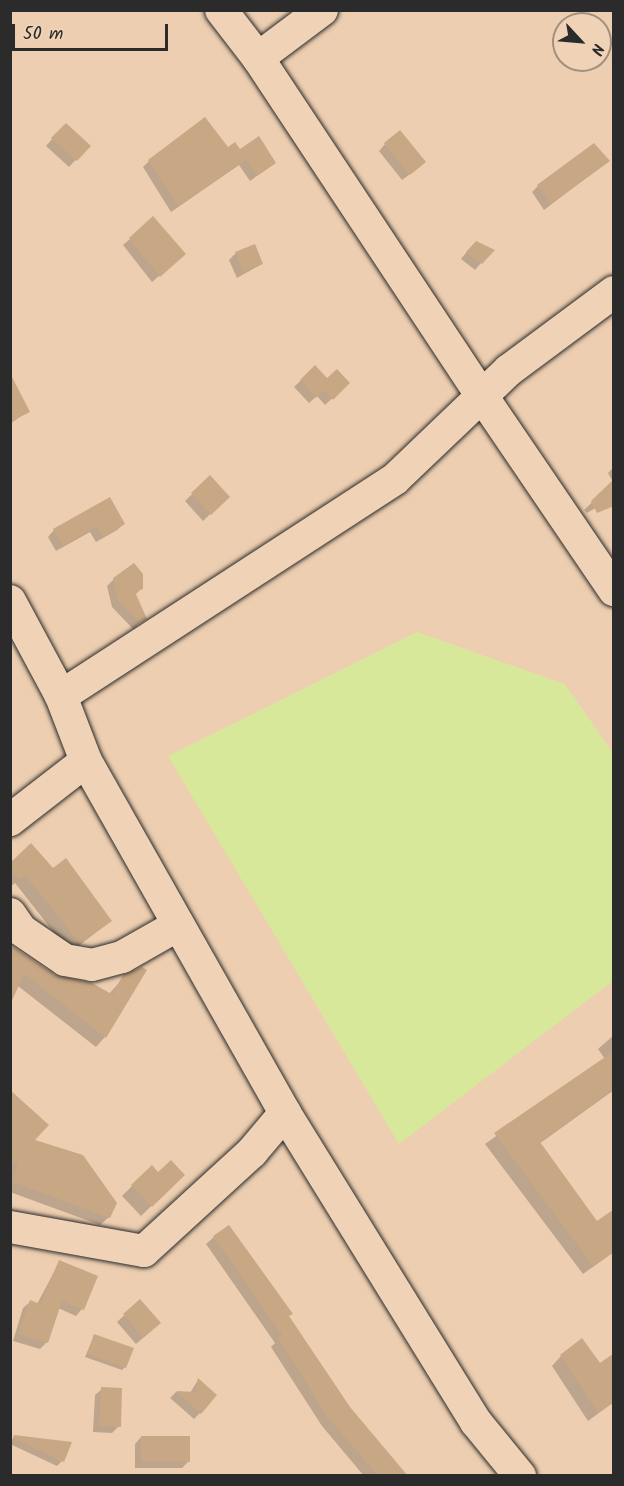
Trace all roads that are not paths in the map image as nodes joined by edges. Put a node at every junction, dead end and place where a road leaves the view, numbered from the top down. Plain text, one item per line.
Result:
1 (221, 10) edge
2 (322, 10) edge
3 (258, 58) junction
4 (614, 292) edge
5 (482, 396) junction
6 (614, 590) edge
7 (10, 601) edge
8 (61, 696) junction
9 (86, 761) junction
10 (10, 820) edge
11 (10, 914) edge
12 (178, 925) junction
13 (285, 1113) junction
14 (13, 1238) edge
15 (520, 1476) edge

1 - 3 street
2 - 3 street
3 - 5 street
4 - 5 street
5 - 6 street
5 - 8 street
7 - 8 street
8 - 9 street
9 - 10 street
9 - 12 street
11 - 12 street
12 - 13 street
13 - 14 street
13 - 15 street

